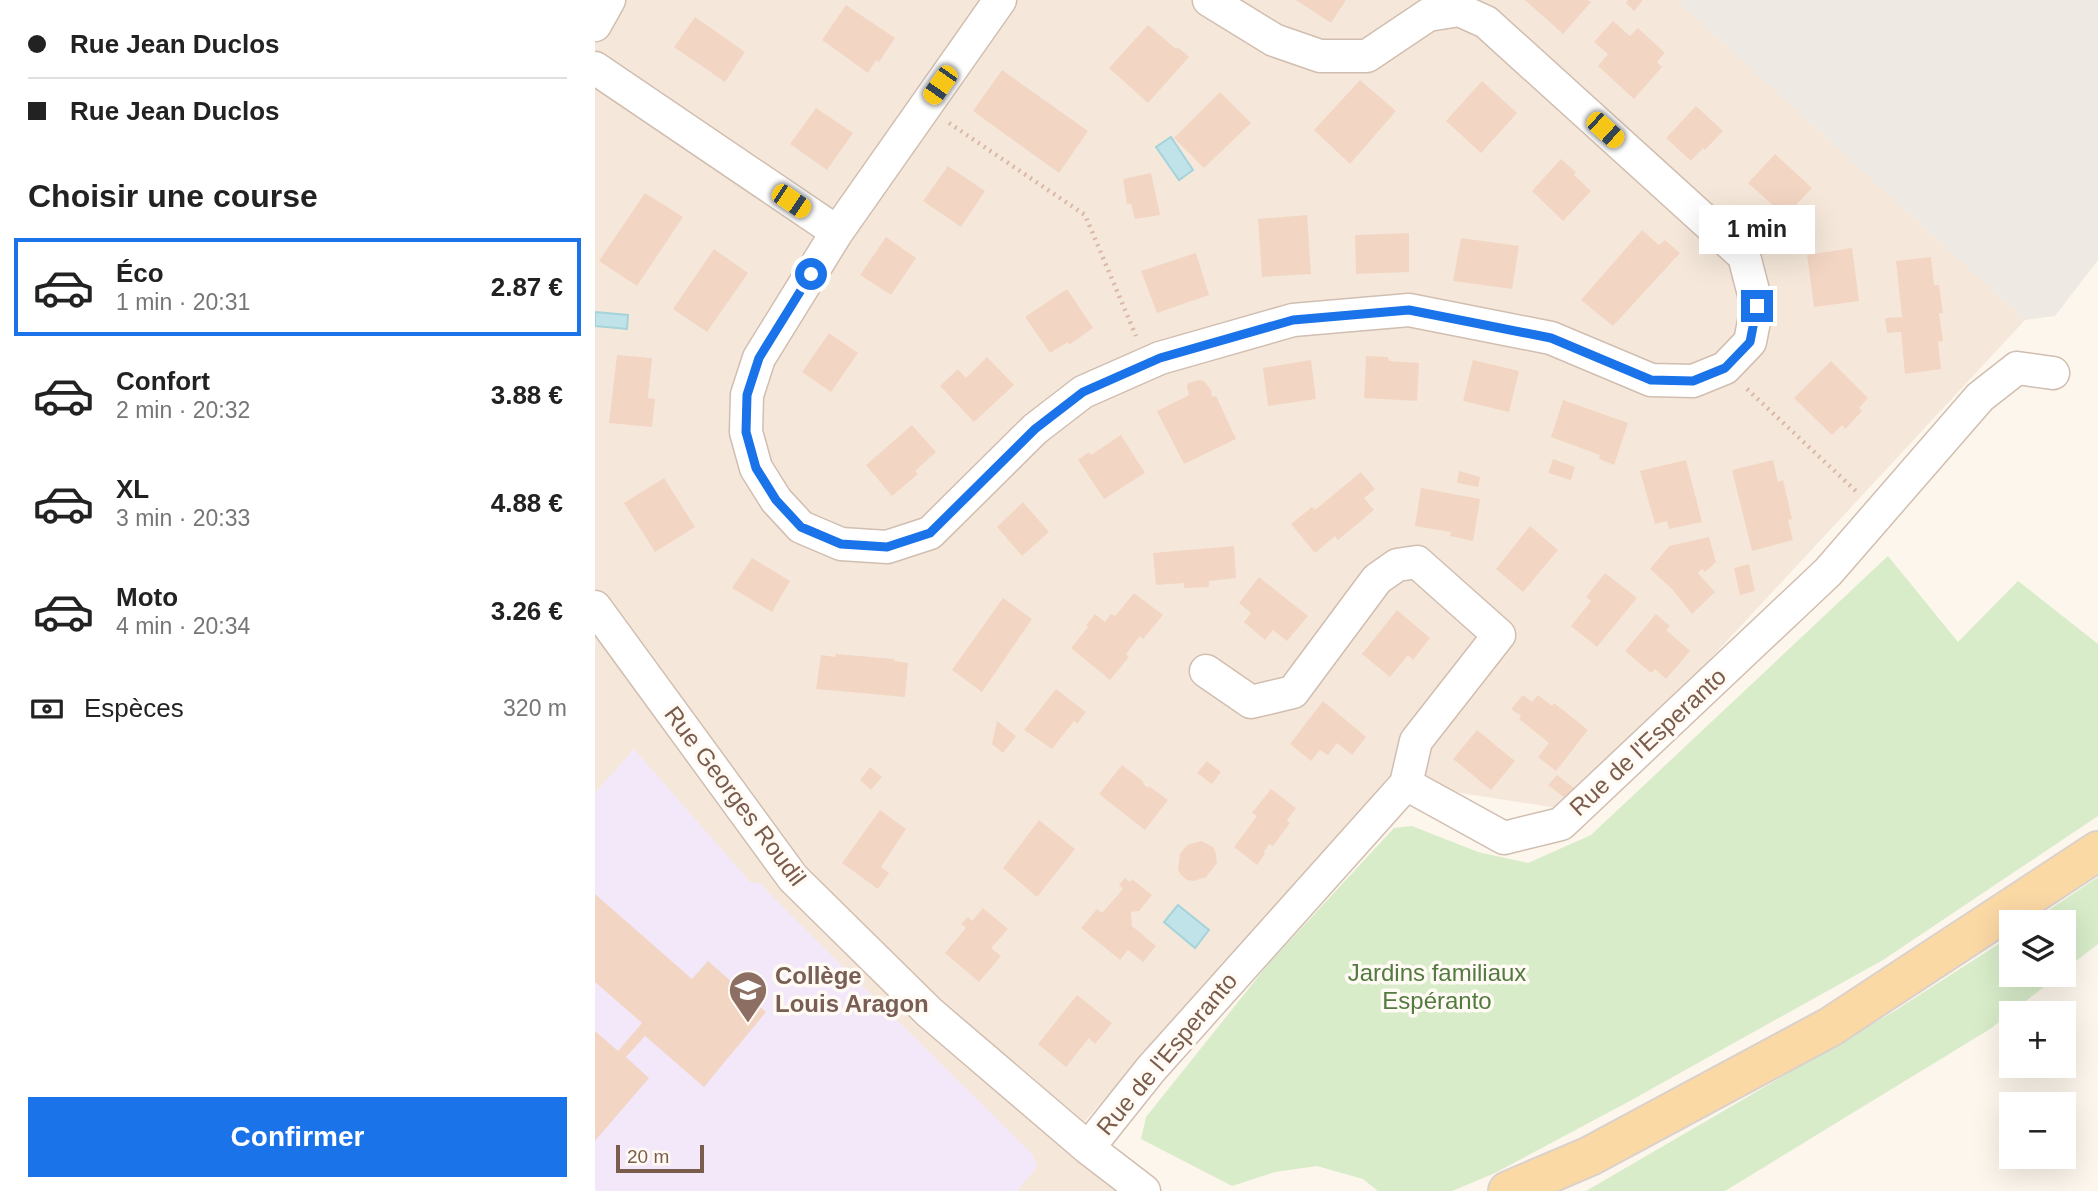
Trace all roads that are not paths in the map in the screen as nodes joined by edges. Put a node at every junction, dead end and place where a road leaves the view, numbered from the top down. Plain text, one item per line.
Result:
1 (1000, 0) edge
2 (1209, 0) edge
3 (595, 68) edge
4 (837, 232) junction
5 (2053, 373) dead end
6 (595, 607) edge
7 (1206, 671) dead end
8 (1405, 784) junction
9 (2098, 851) edge
10 (1088, 1148) junction
11 (1590, 1156) junction
12 (1144, 1191) edge
13 (1508, 1191) edge
14 (1539, 1191) edge

1 - 4 street
2 - 4 street
3 - 4 street
5 - 8 street, Rue de l'Esperanto
6 - 10 street, Rue Georges Roudil
7 - 8 street
8 - 10 street, Rue de l'Esperanto
9 - 11 main road
10 - 12 street, Rue Georges Roudil
11 - 13 main road
11 - 14 main road

